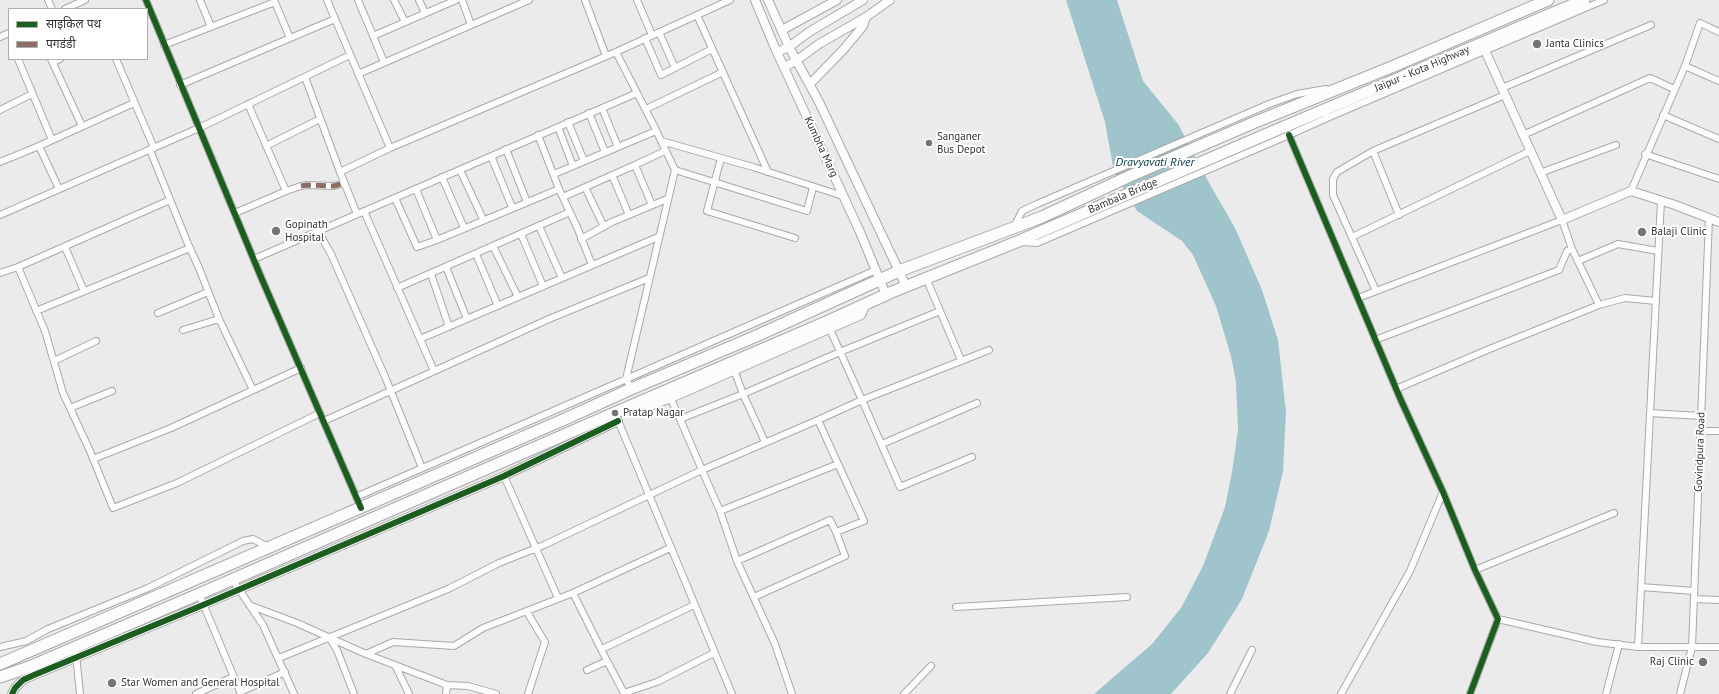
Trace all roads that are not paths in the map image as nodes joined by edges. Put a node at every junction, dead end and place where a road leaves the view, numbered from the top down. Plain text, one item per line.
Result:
1 (85, 0) edge
2 (200, 0) edge
3 (327, 0) edge
4 (358, 0) edge
5 (394, 0) edge
6 (419, 0) edge
7 (456, 0) edge
8 (462, 0) edge
9 (529, 0) edge
10 (584, 0) edge
11 (637, 0) edge
12 (730, 0) edge
13 (755, 0) edge
14 (768, 0) edge
15 (837, 0) edge
16 (863, 0) edge
17 (890, 0) edge
18 (1548, 0) edge
19 (1584, 0) edge
20 (1604, 0) edge
21 (274, 1) edge
22 (824, 3) edge
23 (67, 8) edge
24 (425, 13) junction
25 (697, 15) junction
26 (866, 17) junction
27 (150, 19) edge
28 (335, 19) junction
29 (405, 22) junction
30 (471, 25) junction
31 (1652, 25) dead end
32 (211, 27) junction
33 (782, 30) junction
34 (659, 32) junction
35 (1719, 32) edge
36 (652, 35) junction
37 (373, 36) junction
38 (290, 38) junction
39 (644, 38) junction
40 (164, 45) junction
41 (789, 46) junction
42 (1483, 47) junction
43 (712, 49) junction
44 (616, 52) junction
45 (777, 52) junction
46 (350, 55) junction
47 (606, 56) junction
48 (18, 60) edge
49 (116, 60) edge
50 (797, 60) junction
51 (52, 61) edge
52 (384, 62) junction
53 (1685, 66) junction
54 (785, 67) junction
55 (676, 68) junction
56 (723, 72) junction
57 (358, 74) junction
58 (306, 77) junction
59 (1719, 81) edge
60 (810, 84) junction
61 (180, 85) junction
62 (1344, 87) junction
63 (1674, 88) junction
64 (1504, 92) junction
65 (637, 93) junction
66 (32, 94) junction
67 (134, 103) junction
68 (248, 104) junction
69 (602, 108) junction
70 (646, 109) junction
71 (0, 110) edge
72 (589, 113) junction
73 (1326, 114) junction
74 (1663, 115) junction
75 (320, 119) junction
76 (568, 122) junction
77 (82, 126) junction
78 (558, 127) junction
79 (199, 128) junction
80 (656, 131) junction
81 (1289, 135) junction
82 (1523, 135) junction
83 (538, 136) junction
84 (1260, 137) joint
85 (1719, 139) edge
86 (52, 140) junction
87 (661, 142) junction
88 (1616, 145) dead end
89 (38, 146) junction
90 (266, 146) junction
91 (618, 147) junction
92 (390, 148) junction
93 (152, 149) junction
94 (506, 149) junction
95 (665, 151) junction
96 (1373, 151) junction
97 (1530, 151) junction
98 (605, 152) junction
99 (1645, 154) junction
100 (491, 156) junction
101 (721, 158) junction
102 (584, 161) junction
103 (0, 162) edge
104 (636, 165) junction
105 (573, 166) junction
106 (460, 170) junction
107 (675, 170) junction
108 (340, 172) junction
109 (768, 172) junction
110 (1540, 173) junction
111 (554, 174) junction
112 (612, 175) junction
113 (442, 178) junction
114 (1719, 179) edge
115 (344, 183) junction
116 (714, 184) junction
117 (586, 187) junction
118 (813, 187) junction
119 (59, 189) junction
120 (416, 189) junction
121 (559, 189) junction
122 (286, 191) junction
123 (1630, 192) junction
124 (843, 196) junction
125 (563, 197) junction
126 (395, 198) junction
127 (667, 199) junction
128 (170, 200) junction
129 (1661, 201) junction
130 (527, 202) junction
131 (652, 206) junction
132 (512, 207) junction
133 (364, 211) junction
134 (570, 212) junction
135 (235, 213) junction
136 (357, 214) junction
137 (0, 215) edge
138 (629, 215) junction
139 (1399, 215) junction
140 (1709, 218) junction
141 (483, 219) junction
142 (1562, 220) junction
143 (1719, 222) edge
144 (539, 226) junction
145 (604, 226) junction
146 (464, 228) junction
147 (1013, 228) junction
148 (318, 231) junction
149 (521, 234) junction
150 (658, 237) junction
151 (1352, 237) junction
152 (795, 238) dead end
153 (581, 239) junction
154 (437, 240) junction
155 (1019, 241) junction
156 (494, 246) junction
157 (65, 247) junction
158 (190, 248) junction
159 (1572, 249) junction
160 (1658, 251) junction
161 (476, 254) junction
162 (254, 259) junction
163 (1578, 261) junction
164 (592, 265) junction
165 (18, 266) junction
166 (446, 267) junction
167 (899, 271) junction
168 (0, 273) edge
169 (431, 274) junction
170 (878, 275) junction
171 (562, 278) junction
172 (649, 278) junction
173 (926, 278) junction
174 (543, 286) junction
175 (906, 286) junction
176 (398, 288) junction
177 (84, 291) junction
178 (1376, 291) junction
179 (208, 292) junction
180 (886, 295) junction
181 (518, 297) junction
182 (1358, 298) junction
183 (1656, 301) junction
184 (1599, 305) junction
185 (498, 306) junction
186 (36, 311) junction
187 (940, 312) junction
188 (158, 313) dead end
189 (219, 319) junction
190 (467, 319) junction
191 (828, 326) junction
192 (449, 327) junction
193 (183, 330) dead end
194 (420, 339) junction
195 (1375, 340) junction
196 (96, 341) dead end
197 (989, 350) dead end
198 (840, 352) junction
199 (961, 360) junction
200 (54, 361) junction
201 (732, 367) junction
202 (301, 368) junction
203 (434, 370) junction
204 (628, 384) junction
205 (1396, 389) junction
206 (253, 390) junction
207 (390, 390) junction
208 (112, 391) dead end
209 (669, 394) junction
210 (743, 394) junction
211 (862, 400) junction
212 (977, 403) dead end
213 (70, 408) junction
214 (320, 413) junction
215 (1650, 413) junction
216 (1701, 416) junction
217 (616, 417) junction
218 (680, 419) junction
219 (818, 420) junction
220 (324, 421) junction
221 (1701, 431) junction
222 (1719, 431) edge
223 (765, 442) junction
224 (882, 444) junction
225 (972, 457) dead end
226 (93, 459) junction
227 (838, 464) junction
228 (422, 468) junction
229 (702, 470) junction
230 (504, 476) junction
231 (1443, 492) junction
232 (649, 495) junction
233 (356, 497) junction
234 (361, 508) junction
235 (720, 511) junction
236 (1614, 513) dead end
237 (836, 532) junction
238 (268, 547) junction
239 (670, 548) junction
240 (536, 549) junction
241 (737, 561) junction
242 (1475, 570) junction
243 (232, 579) junction
244 (1641, 587) junction
245 (238, 589) junction
246 (1694, 591) junction
247 (573, 593) junction
248 (199, 594) junction
249 (754, 597) junction
250 (1127, 597) dead end
251 (558, 598) junction
252 (1694, 599) junction
253 (1719, 600) edge
254 (249, 605) junction
255 (694, 605) junction
256 (203, 606) junction
257 (956, 607) dead end
258 (527, 612) junction
259 (1498, 619) junction
260 (329, 637) junction
261 (1619, 644) junction
262 (1719, 646) edge
263 (0, 647) edge
264 (1638, 647) junction
265 (1692, 647) junction
266 (602, 649) junction
267 (1252, 650) dead end
268 (76, 653) junction
269 (714, 653) junction
270 (366, 654) junction
271 (278, 658) junction
272 (607, 661) junction
273 (0, 664) edge
274 (395, 665) junction
275 (931, 666) dead end
276 (587, 670) dead end
277 (285, 672) junction
278 (0, 677) edge
279 (233, 677) junction
280 (447, 685) junction
281 (240, 693) edge
282 (12, 694) edge
283 (80, 694) edge
284 (196, 694) edge
285 (294, 694) edge
286 (354, 694) edge
287 (409, 694) edge
288 (446, 694) edge
289 (496, 694) edge
290 (528, 694) edge
291 (732, 694) edge
292 (792, 694) edge
293 (904, 694) edge
294 (1230, 694) edge
295 (1341, 694) edge
296 (1470, 694) edge
297 (1606, 694) edge
298 (1680, 694) edge

1 - 23 street
2 - 32 street
3 - 28 street
4 - 37 street
5 - 29 street
6 - 24 street
7 - 24 street
8 - 30 street
9 - 30 street
10 - 47 street
11 - 36 street
12 - 25 street
13 - 45 street, Kumbha Marg
14 - 33 street, Kumbha Marg
15 - 22 street
16 - 41 street
17 - 26 street
18 - 62 highway, Bambala Bridge
19 - 42 highway, Jaipur - Kota Highway
20 - 42 street
21 - 32 street
21 - 38 street
22 - 33 street
24 - 29 street
25 - 34 street
25 - 43 street
26 - 50 street
26 - 60 street
27 - 40 street
28 - 38 street
28 - 46 street
29 - 37 street
30 - 52 street
31 - 64 street
32 - 40 street
33 - 41 street, Kumbha Marg
34 - 36 street
34 - 55 street
35 - 53 street
36 - 39 street
37 - 52 street
38 - 61 street
39 - 44 street
39 - 55 street
40 - 61 street
41 - 45 street
41 - 50 street, Kumbha Marg
42 - 64 street
42 - 73 highway, Jaipur - Kota Highway
43 - 55 street
43 - 56 street
44 - 47 street
44 - 65 street
45 - 54 street, Kumbha Marg
46 - 57 street
46 - 58 street
47 - 92 street
48 - 66 street
49 - 67 street
50 - 54 street
50 - 60 street, Kumbha Marg
51 - 77 street
52 - 57 street
53 - 59 street
53 - 63 street
54 - 124 street, Kumbha Marg
56 - 70 street
56 - 109 street
57 - 92 street
58 - 68 street
58 - 75 street
60 - 167 street, Kumbha Marg
61 - 79 street
62 - 147 highway, Bambala Bridge
62 - 147 street
63 - 74 street
63 - 82 street
64 - 82 street
64 - 96 street
65 - 69 street
65 - 70 street
66 - 71 street
66 - 86 street
67 - 77 street
67 - 93 street
68 - 79 street
68 - 90 street
69 - 72 street
69 - 91 street
70 - 80 street
72 - 76 street
72 - 98 street
73 - 81 street
73 - 84 highway, Jaipur - Kota Highway
74 - 85 street
74 - 99 street
75 - 90 street
75 - 108 street
76 - 78 street
76 - 102 street
77 - 86 street
78 - 83 street
78 - 105 street
79 - 93 street
79 - 135 street
80 - 87 street
80 - 91 street
81 - 155 street
81 - 182 street
82 - 97 street
83 - 94 street
83 - 111 street
84 - 155 highway, Bambala Bridge
86 - 89 street
87 - 95 street
87 - 101 street
88 - 110 street
89 - 103 street
89 - 119 street
90 - 122 street
91 - 98 street
92 - 108 street
93 - 119 street
93 - 128 street
94 - 100 street
94 - 130 street
95 - 104 street
95 - 107 street
96 - 139 street
96 - 151 street
97 - 110 street
97 - 139 street
98 - 102 street
99 - 114 street
99 - 123 street
100 - 106 street
100 - 132 street
101 - 109 street
101 - 116 street
102 - 105 street
104 - 112 street
104 - 131 street
105 - 111 street
106 - 113 street
106 - 141 street
107 - 116 street
107 - 127 street
108 - 115 street
109 - 118 street
110 - 142 street
111 - 121 street
112 - 117 street
112 - 138 street
113 - 120 street
113 - 146 street
115 - 122 street
115 - 136 street
116 - 118 street
116 - 152 street
117 - 125 street
117 - 145 street
118 - 124 street
119 - 137 street
120 - 126 street
120 - 154 street
121 - 125 street
121 - 130 street
122 - 135 street
123 - 129 street
123 - 142 street
124 - 170 street, Kumbha Marg
125 - 134 street
126 - 133 street
126 - 154 street
127 - 131 street
127 - 150 street
128 - 157 street
128 - 158 street
129 - 140 street
129 - 160 street
130 - 132 street
131 - 138 street
132 - 141 street
133 - 136 street
133 - 176 street
134 - 144 street
134 - 153 street
135 - 162 street
136 - 148 street
138 - 145 street
139 - 151 street
140 - 143 street
140 - 216 street, Govindpura Road
141 - 146 street
142 - 159 street
142 - 178 street
144 - 149 street
144 - 171 street
145 - 153 street
146 - 154 street
147 - 167 highway, Bambala Bridge
148 - 162 street
148 - 207 street
149 - 156 street
149 - 174 street
150 - 164 street
150 - 172 street
151 - 178 street
153 - 164 street
155 - 173 highway, Bambala Bridge
156 - 161 street
156 - 181 street
157 - 165 street
157 - 177 street
158 - 177 street
158 - 179 street
159 - 163 street
159 - 195 street
160 - 163 street
160 - 183 street
161 - 166 street
161 - 185 street
162 - 202 street
163 - 184 street
164 - 171 street
165 - 168 street
165 - 186 street
166 - 169 street
166 - 190 street
167 - 170 highway, Bambala Bridge
167 - 175 street, Kumbha Marg
169 - 176 street
169 - 192 street
170 - 180 street, Kumbha Marg
170 - 204 highway, Bambala Bridge
171 - 174 street
172 - 203 street
172 - 204 street
173 - 175 highway, Bambala Bridge
173 - 187 street
174 - 181 street
175 - 180 highway, Bambala Bridge
176 - 194 street
177 - 186 street
178 - 182 street
179 - 188 street
179 - 189 street
180 - 191 highway, Bambala Bridge
181 - 185 street
182 - 195 street
183 - 184 street
183 - 215 street
184 - 205 street
185 - 190 street
186 - 200 street
187 - 198 street
187 - 199 street
189 - 193 street
189 - 206 street
190 - 192 street
191 - 198 street
191 - 201 highway, Bambala Bridge
192 - 194 street
194 - 203 street
195 - 205 street
196 - 200 street
197 - 199 street
198 - 210 street
198 - 211 street
199 - 211 street
200 - 213 street
201 - 209 highway, Bambala Bridge
201 - 210 street
202 - 206 street
202 - 214 street
203 - 207 street
204 - 228 street
204 - 234 highway, Bambala Bridge
205 - 231 street
206 - 226 street
207 - 220 street
207 - 228 street
208 - 213 street
209 - 217 highway, Bambala Bridge
209 - 218 street
210 - 218 street
210 - 223 street
211 - 219 street
211 - 224 street
212 - 224 street
213 - 226 street
214 - 220 street
214 - 226 street
215 - 216 street
215 - 244 street
216 - 221 street, Govindpura Road
217 - 230 street
217 - 232 street
217 - 243 highway, Bambala Bridge
218 - 229 street
219 - 223 street
219 - 227 street
220 - 233 street
221 - 222 street
221 - 246 street, Govindpura Road
223 - 229 street
224 - 225 street
227 - 235 street
227 - 237 street
228 - 233 street
229 - 232 street
229 - 235 street
230 - 240 street
230 - 245 street
231 - 242 street
231 - 295 street
232 - 239 street
232 - 240 street
233 - 234 street
234 - 238 highway, Bambala Bridge
235 - 241 street
236 - 242 street
237 - 241 street
237 - 249 street
238 - 263 street
238 - 273 highway, Bambala Bridge
239 - 247 street
239 - 255 street
240 - 251 street
240 - 260 street
241 - 249 street
242 - 259 street
243 - 245 street
243 - 248 highway, Bambala Bridge
244 - 246 street
244 - 264 street
245 - 254 street
245 - 256 street
246 - 252 street, Govindpura Road
247 - 251 street
247 - 266 street
248 - 256 street
248 - 268 highway, Bambala Bridge
249 - 292 street
250 - 257 street
251 - 258 street
252 - 253 street
252 - 265 street, Govindpura Road
254 - 260 street
254 - 271 street
255 - 266 street
255 - 269 street
256 - 268 street
256 - 279 street
258 - 270 street
258 - 290 street
259 - 261 street
259 - 296 street
260 - 270 street
260 - 271 street
260 - 286 street
261 - 264 street
261 - 297 street
262 - 265 street
264 - 265 street
265 - 298 street, Govindpura Road
266 - 272 street
267 - 294 street
268 - 278 highway, Bambala Bridge
268 - 282 street
268 - 283 street
269 - 272 street
269 - 291 street
270 - 274 street
271 - 277 street
272 - 276 street
274 - 280 street
274 - 287 street
275 - 293 street
277 - 281 street
277 - 285 street
279 - 281 street
279 - 284 street
280 - 288 street
280 - 289 street

